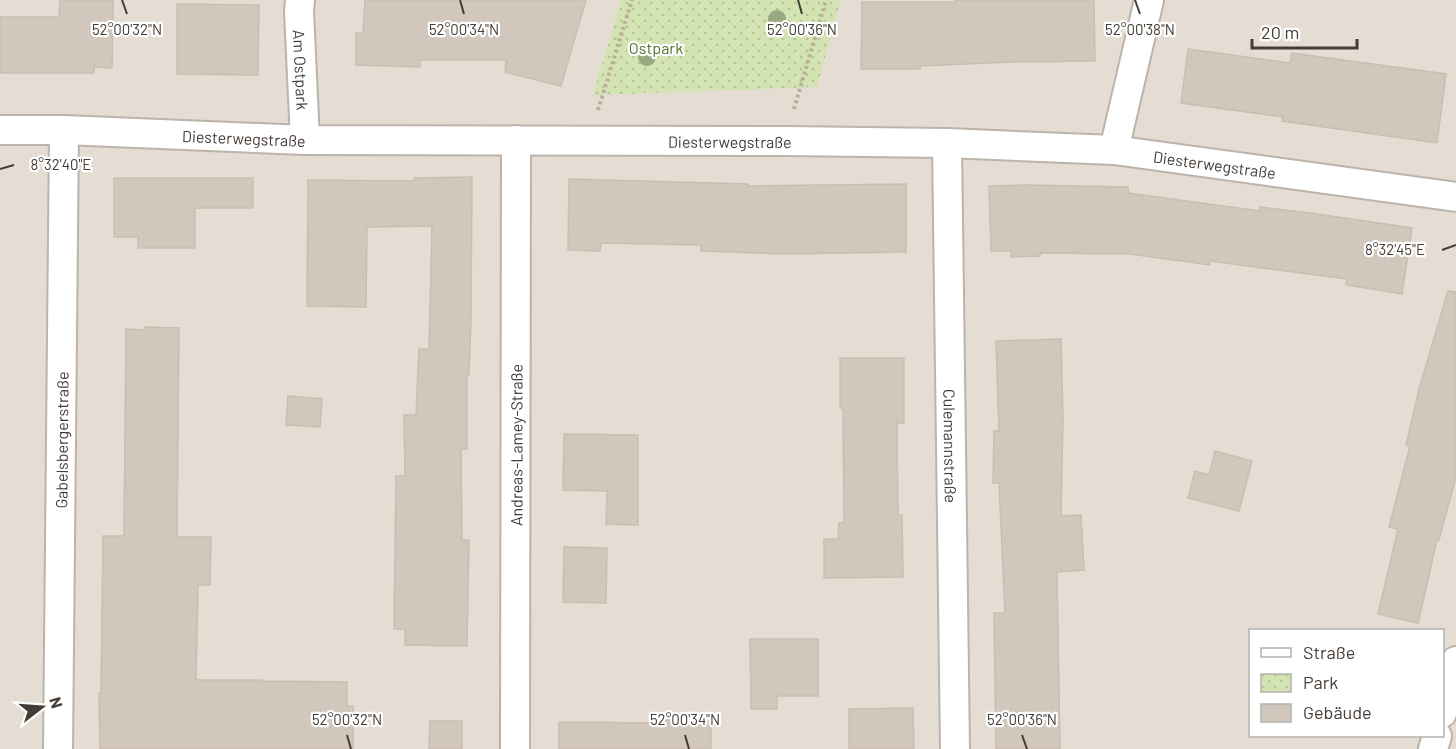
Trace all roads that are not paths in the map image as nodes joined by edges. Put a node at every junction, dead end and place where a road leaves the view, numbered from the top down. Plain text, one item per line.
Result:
1 (300, 0) edge
2 (1149, 0) edge
3 (0, 130) edge
4 (64, 130) junction
5 (305, 140) junction
6 (516, 140) junction
7 (947, 143) junction
8 (1114, 150) junction
9 (1456, 197) edge
10 (1456, 661) edge
11 (1444, 709) edge
12 (57, 749) edge
13 (515, 749) edge
14 (955, 749) edge

1 - 5 street, Am Ostpark
2 - 8 street
3 - 4 street, Diesterwegstraße
4 - 5 street, Diesterwegstraße
4 - 12 street, Gabelsbergerstraße
5 - 6 street, Diesterwegstraße
6 - 7 street, Diesterwegstraße
6 - 13 street, Andreas-Lamey-Straße
7 - 8 street, Diesterwegstraße
7 - 14 street, Culemannstraße
8 - 9 street, Diesterwegstraße
10 - 11 street

